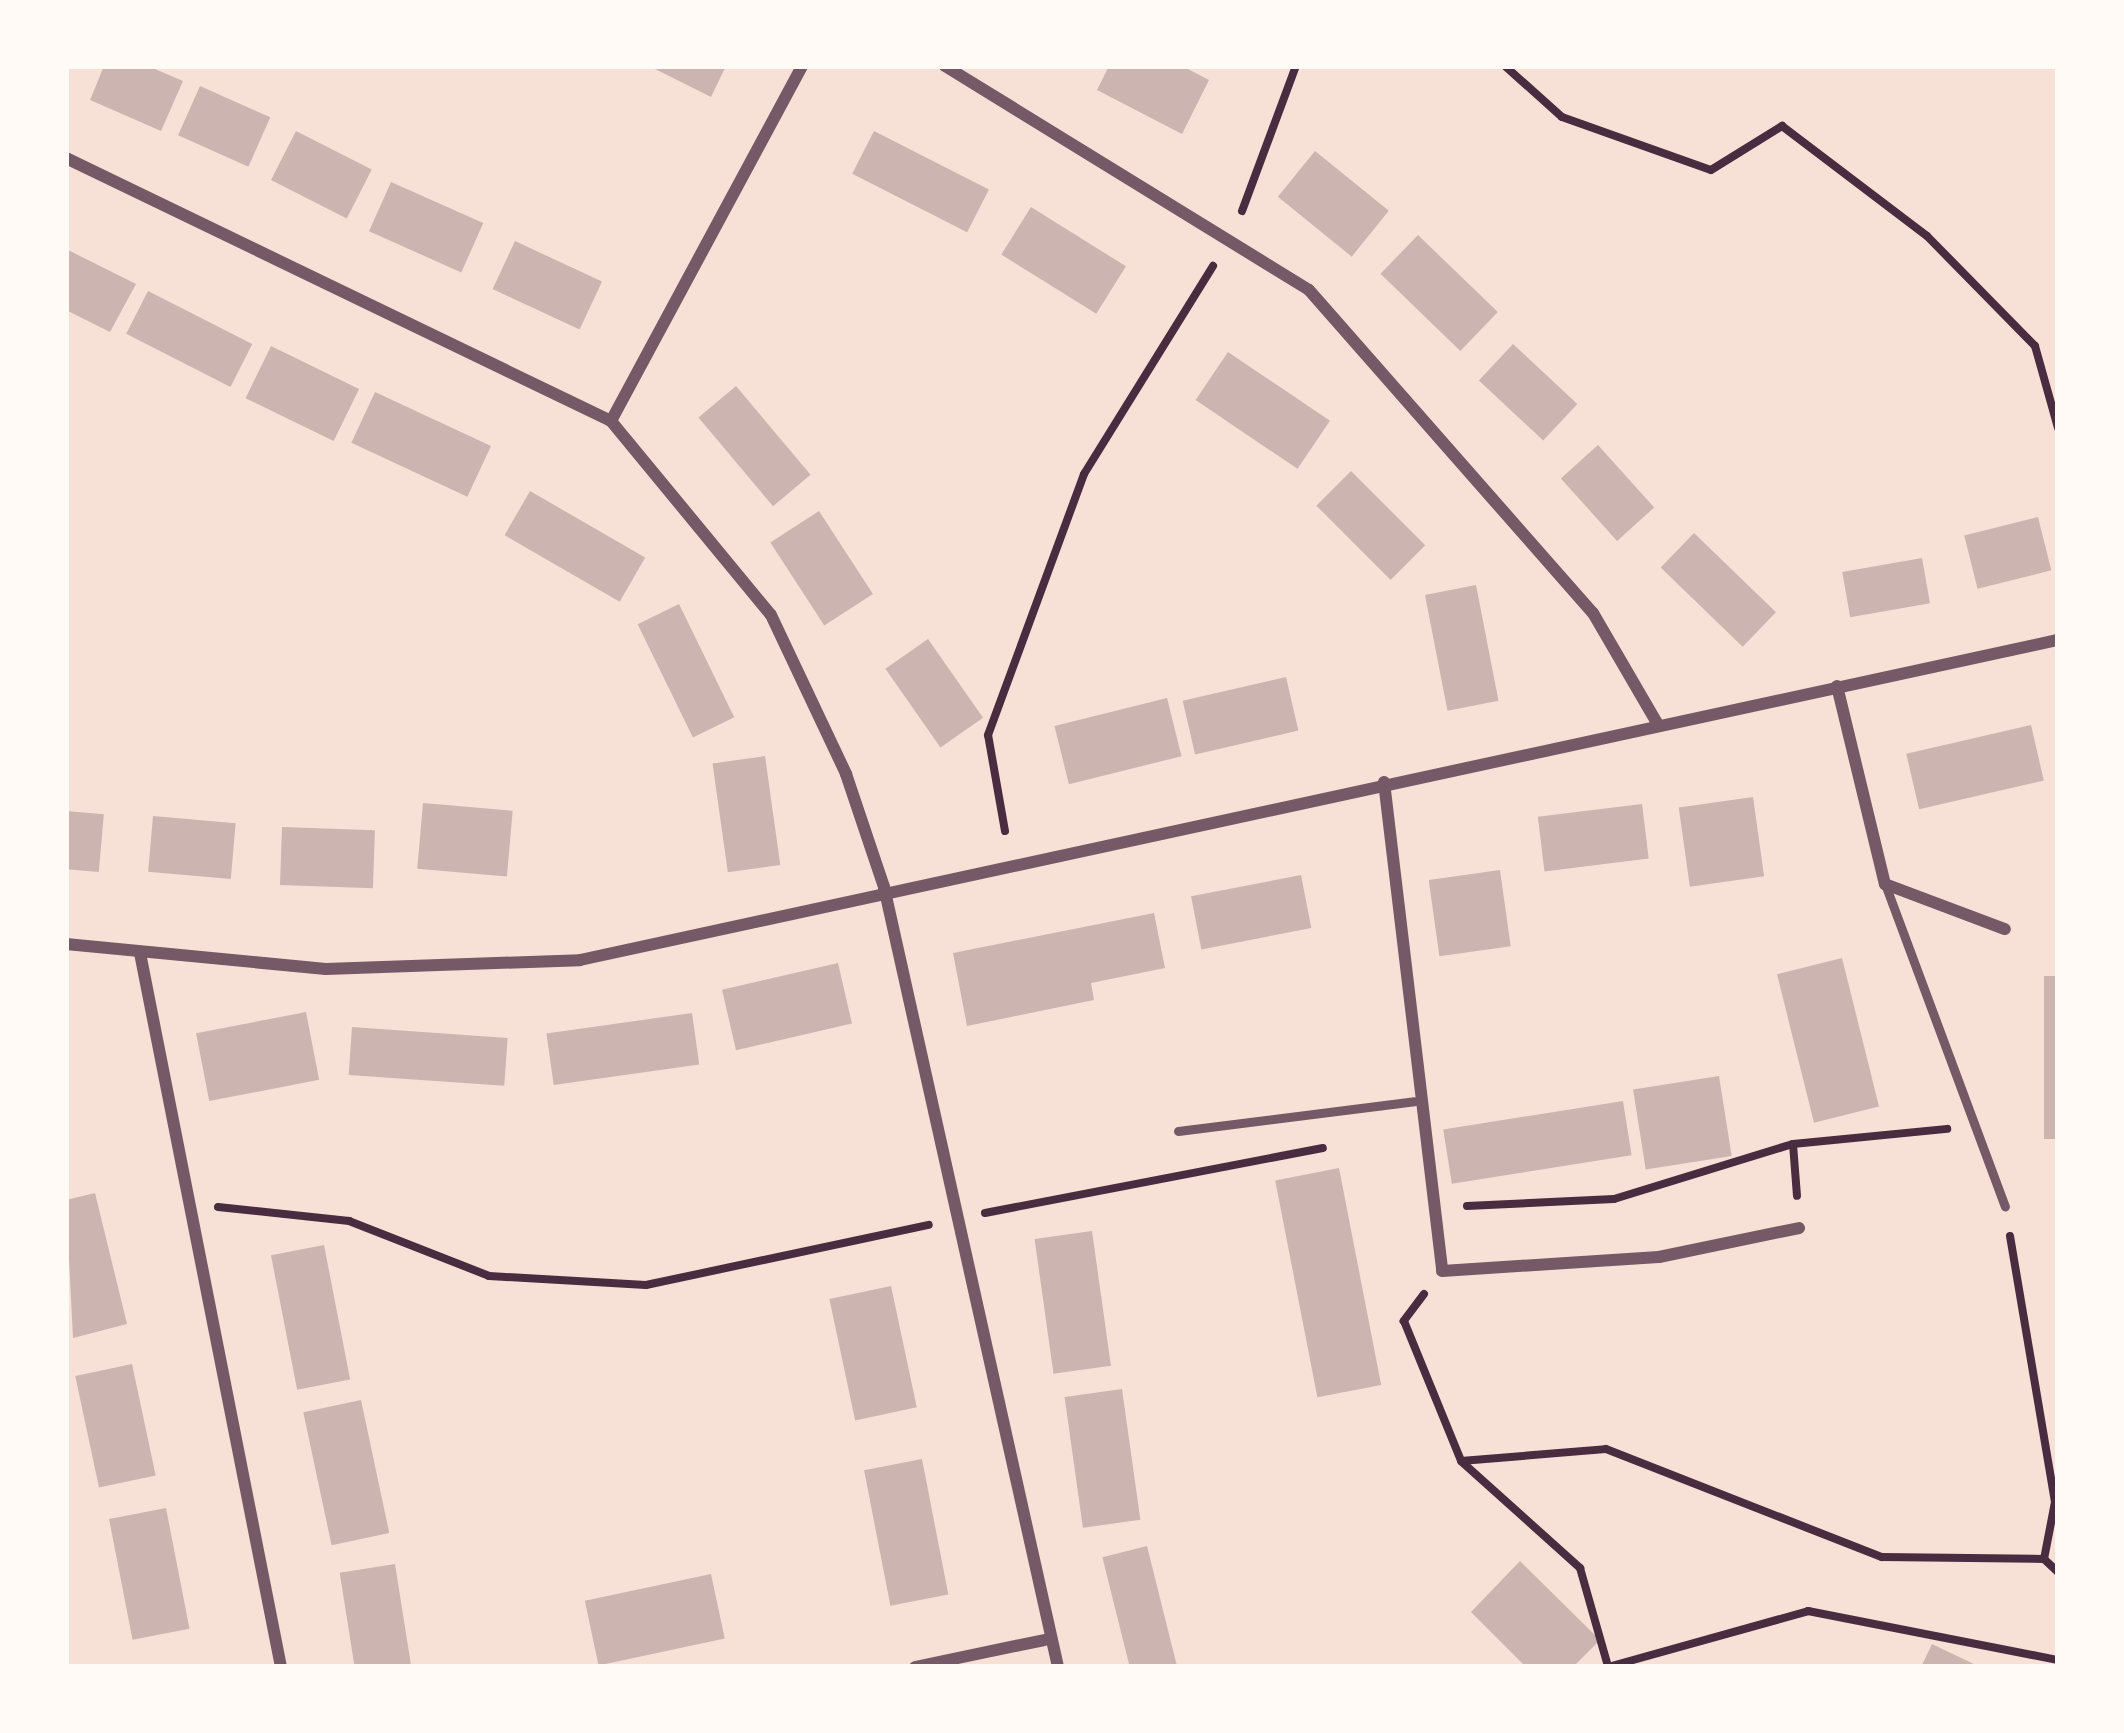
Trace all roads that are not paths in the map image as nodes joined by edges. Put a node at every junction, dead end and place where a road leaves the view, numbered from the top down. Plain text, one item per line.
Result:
1 (802, 66) edge
2 (944, 66) edge
3 (66, 158) edge
4 (611, 422) junction
5 (2058, 640) edge
6 (1837, 686) junction
7 (1657, 724) junction
8 (1384, 782) junction
9 (1886, 884) junction
10 (884, 887) junction
11 (2005, 929) dead end
12 (66, 944) edge
13 (140, 953) junction
14 (1414, 1102) junction
15 (1178, 1131) dead end
16 (2005, 1206) road end
17 (1799, 1228) road end
18 (1044, 1640) junction
19 (281, 1667) edge
20 (915, 1667) edge
21 (1058, 1667) edge

1 - 4 street
2 - 7 street
3 - 4 street
4 - 10 street
5 - 6 street
6 - 7 street
6 - 9 street
7 - 8 street
8 - 10 street
8 - 14 street
9 - 11 street
9 - 16 lane
10 - 13 street
10 - 18 street
12 - 13 street
13 - 19 street
14 - 15 lane
14 - 17 street
18 - 20 street
18 - 21 street

